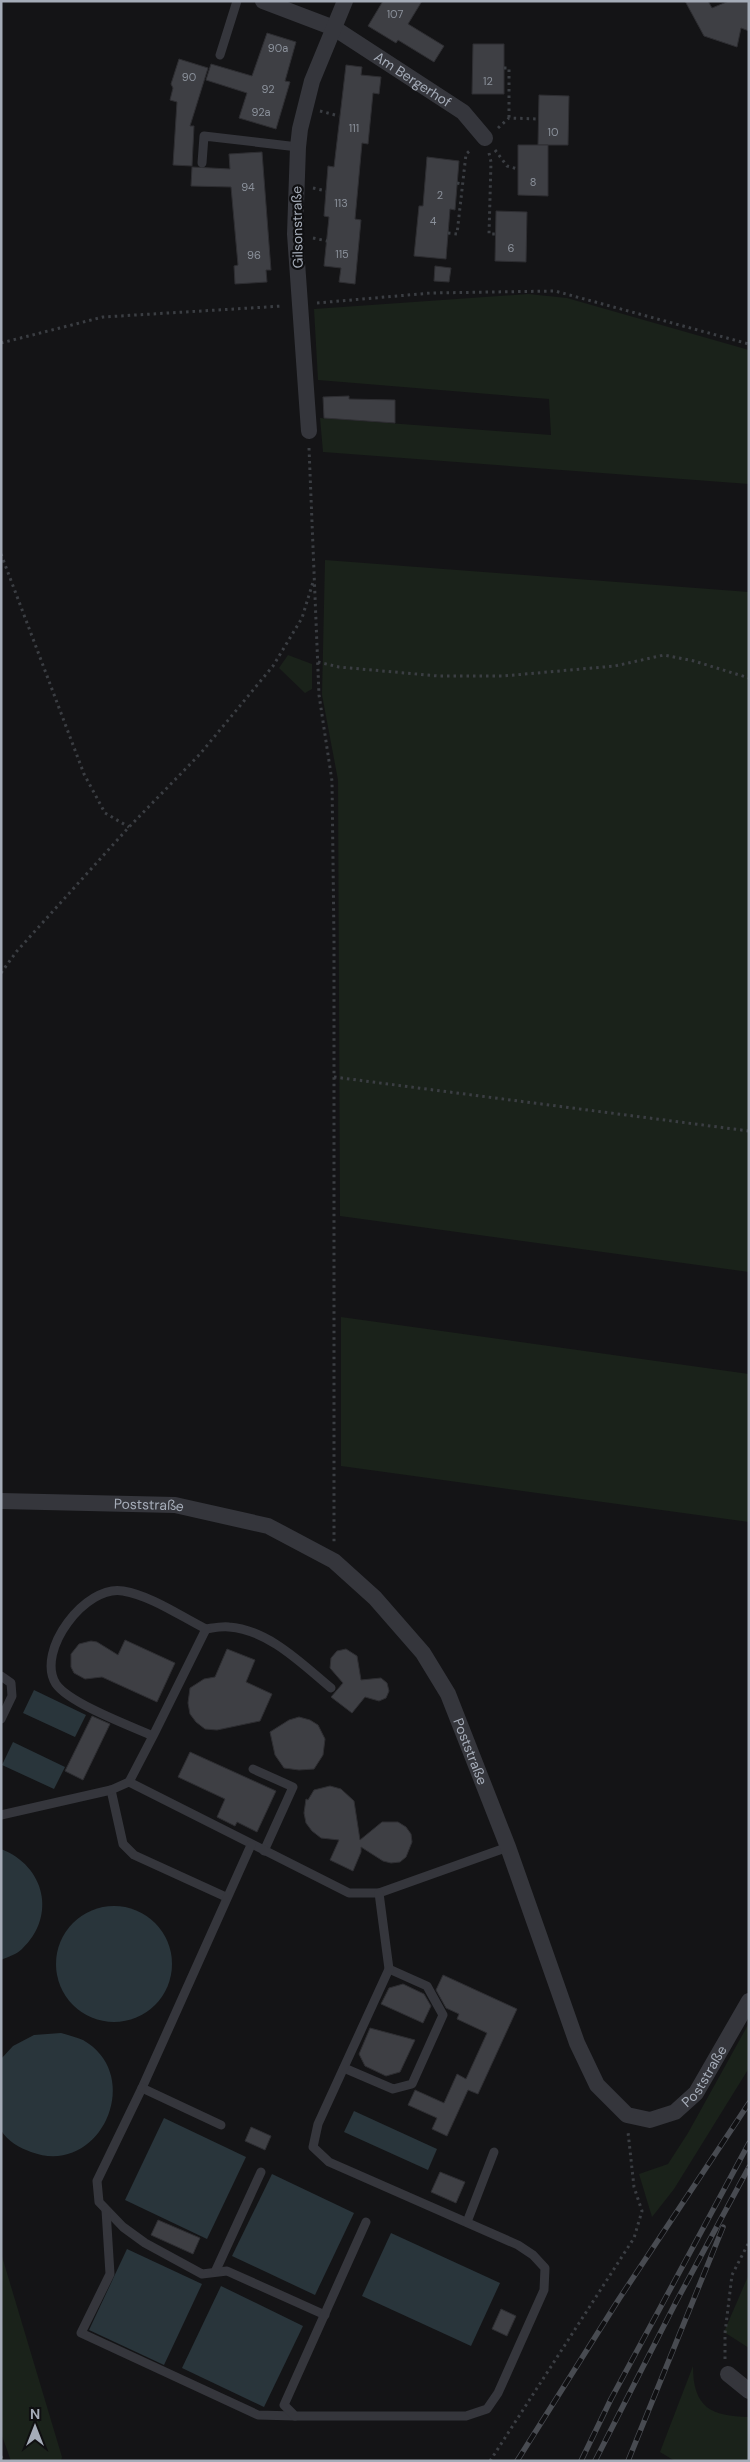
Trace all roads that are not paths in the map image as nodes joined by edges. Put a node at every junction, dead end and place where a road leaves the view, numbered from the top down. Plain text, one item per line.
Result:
1 (237, 1) edge
2 (263, 1) edge
3 (345, 1) edge
4 (334, 28) junction
5 (220, 55) dead end
6 (485, 138) road end
7 (298, 148) junction
8 (202, 163) dead end
9 (309, 431) road end
10 (1, 1501) edge
11 (206, 1629) junction
12 (1, 1676) edge
13 (331, 1688) dead end
14 (1, 1719) edge
15 (153, 1736) junction
16 (253, 1769) dead end
17 (129, 1782) junction
18 (111, 1790) junction
19 (2, 1814) edge
20 (251, 1845) junction
21 (508, 1847) junction
22 (264, 1851) junction
23 (379, 1893) junction
24 (226, 1897) junction
25 (389, 1969) junction
26 (749, 2001) edge
27 (344, 2068) junction
28 (142, 2088) junction
29 (221, 2125) dead end
30 (494, 2152) dead end
31 (261, 2172) dead end
32 (106, 2210) junction
33 (366, 2222) dead end
34 (467, 2222) junction
35 (216, 2270) junction
36 (325, 2315) junction
37 (728, 2374) road end
38 (749, 2391) edge
39 (295, 2416) junction

1 - 5 lane
2 - 4 street
3 - 4 street, Gilsonstraße
4 - 6 street, Am Bergerhof
4 - 7 street, Gilsonstraße
7 - 8 lane
7 - 9 street, Gilsonstraße
10 - 21 street, Poststraße
11 - 13 lane
11 - 15 lane
11 - 15 lane
12 - 14 lane
15 - 17 lane
16 - 22 lane
17 - 18 lane
17 - 20 lane
18 - 19 lane
18 - 24 lane
20 - 22 lane
20 - 24 lane
21 - 23 lane
21 - 26 street, Poststraße
22 - 23 lane
23 - 25 lane
24 - 28 lane
25 - 27 lane
25 - 27 lane
27 - 34 lane
28 - 29 lane
28 - 32 lane
30 - 34 lane
31 - 35 lane
32 - 35 lane
32 - 39 lane
33 - 36 lane
34 - 39 lane
35 - 36 lane
36 - 39 lane
37 - 38 street

